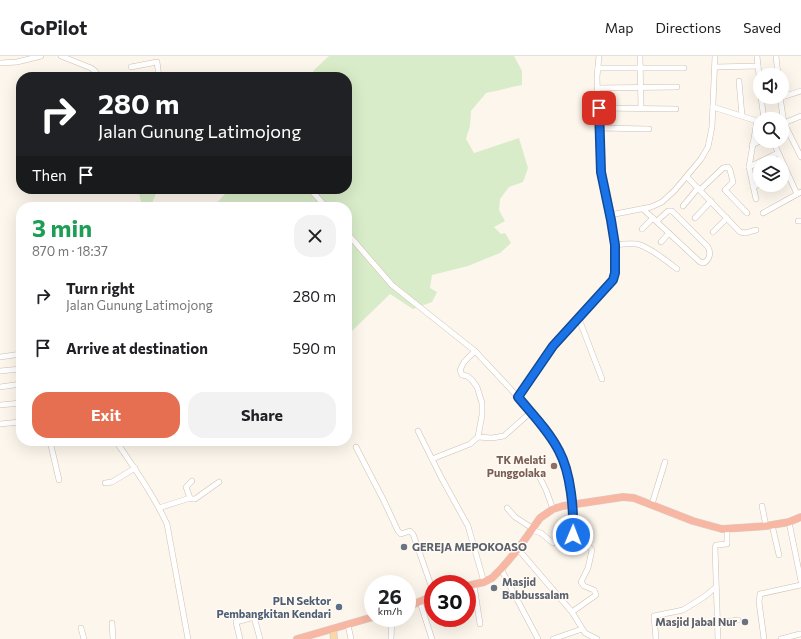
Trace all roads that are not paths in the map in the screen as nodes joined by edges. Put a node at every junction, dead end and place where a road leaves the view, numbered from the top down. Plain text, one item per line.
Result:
1 (41, 56) edge
2 (61, 56) edge
3 (599, 56) edge
4 (640, 56) edge
5 (715, 56) edge
6 (757, 56) edge
7 (776, 56) edge
8 (157, 59) edge
9 (0, 63) edge
10 (758, 66) joint
11 (131, 67) dead end
12 (715, 67) junction
13 (598, 68) junction
14 (640, 68) junction
15 (684, 68) dead end
16 (777, 68) edge
17 (95, 72) edge
18 (158, 72) edge
19 (739, 81) dead end
20 (677, 87) dead end
21 (598, 88) junction
22 (640, 88) junction
23 (801, 91) edge
24 (789, 95) edge
25 (713, 107) junction
26 (599, 108) junction
27 (641, 108) junction
28 (676, 109) dead end
29 (742, 116) junction
30 (801, 116) edge
31 (753, 120) edge
32 (789, 121) edge
33 (599, 128) junction
34 (649, 129) dead end
35 (789, 138) edge
36 (753, 142) edge
37 (752, 145) joint
38 (776, 148) edge
39 (778, 153) junction
40 (779, 156) edge
41 (801, 157) edge
42 (749, 166) junction
43 (687, 177) junction
44 (789, 179) edge
45 (753, 187) edge
46 (700, 189) junction
47 (754, 192) edge
48 (799, 193) edge
49 (314, 194) edge
50 (756, 199) dead end
51 (711, 201) junction
52 (322, 202) edge
53 (683, 206) dead end
54 (643, 209) junction
55 (747, 213) dead end
56 (763, 213) dead end
57 (610, 216) junction
58 (695, 218) dead end
59 (727, 218) junction
60 (655, 220) junction
61 (642, 229) dead end
62 (756, 230) dead end
63 (713, 232) dead end
64 (669, 233) junction
65 (352, 239) edge
66 (661, 242) dead end
67 (615, 245) junction
68 (677, 269) dead end
69 (579, 319) junction
70 (475, 352) junction
71 (16, 355) edge
72 (0, 357) edge
73 (16, 369) edge
74 (0, 371) edge
75 (602, 378) dead end
76 (16, 385) edge
77 (0, 387) edge
78 (518, 397) junction
79 (16, 403) edge
80 (0, 405) edge
81 (531, 412) junction
82 (16, 422) edge
83 (0, 424) edge
84 (418, 430) dead end
85 (478, 437) junction
86 (51, 446) edge
87 (120, 446) edge
88 (356, 447) dead end
89 (432, 459) junction
90 (665, 462) dead end
91 (135, 468) junction
92 (538, 474) dead end
93 (59, 480) dead end
94 (192, 481) dead end
95 (219, 482) dead end
96 (105, 483) dead end
97 (190, 498) junction
98 (573, 504) junction
99 (652, 504) junction
100 (762, 506) dead end
101 (159, 508) junction
102 (507, 508) dead end
103 (553, 509) junction
104 (801, 517) edge
105 (790, 522) junction
106 (769, 525) junction
107 (532, 529) junction
108 (727, 529) junction
109 (553, 543) dead end
110 (518, 549) junction
111 (779, 555) dead end
112 (501, 569) junction
113 (427, 575) edge
114 (801, 581) edge
115 (484, 582) junction
116 (476, 584) edge
117 (801, 585) edge
118 (716, 587) junction
119 (424, 600) edge
120 (420, 602) junction
121 (416, 603) edge
122 (476, 609) edge
123 (572, 612) junction
124 (364, 620) edge
125 (738, 620) dead end
126 (112, 623) dead end
127 (717, 623) junction
128 (480, 624) dead end
129 (348, 625) junction
130 (392, 627) edge
131 (82, 628) dead end
132 (333, 629) junction
133 (582, 629) junction
134 (800, 634) edge
135 (84, 639) edge
136 (113, 639) edge
137 (188, 639) edge
138 (240, 639) edge
139 (260, 639) edge
140 (297, 639) edge
141 (334, 639) edge
142 (352, 639) edge
143 (392, 639) edge
144 (432, 639) edge
145 (538, 639) edge
146 (553, 639) edge
147 (597, 639) edge
148 (656, 639) edge
149 (718, 639) edge
150 (764, 639) edge
151 (781, 639) edge

1 - 9 street
2 - 17 street
3 - 13 street
4 - 14 street
5 - 12 street
6 - 10 street
7 - 16 street
8 - 11 street
8 - 18 street
10 - 12 street
12 - 25 street
13 - 14 street
13 - 21 street
14 - 15 street
14 - 22 street
19 - 29 street
20 - 22 street
21 - 22 street
21 - 26 street
22 - 27 street
23 - 24 street
25 - 29 street
25 - 43 street
26 - 27 street
26 - 33 street
27 - 28 street
29 - 31 street
30 - 32 street
33 - 34 street
33 - 57 street
35 - 41 street
36 - 37 street
37 - 42 street
38 - 39 street
39 - 40 street
39 - 42 street
42 - 45 street
43 - 46 street
43 - 54 street
44 - 48 street
46 - 51 street
46 - 53 street
46 - 55 street
47 - 50 street
48 - 56 street
49 - 52 street
51 - 58 street
51 - 59 street
54 - 57 street
54 - 60 street
57 - 67 street
59 - 62 street
59 - 63 street
60 - 61 street
60 - 64 street
60 - 64 street
64 - 66 street
65 - 70 street
67 - 68 street
67 - 69 street
69 - 75 street
69 - 78 street
70 - 78 street
70 - 85 street
71 - 72 street
73 - 74 street
76 - 77 street
78 - 81 street
79 - 80 street
81 - 85 street
81 - 98 street
82 - 83 street
84 - 89 street
85 - 89 street
86 - 93 street
87 - 91 street
88 - 113 street
89 - 115 street
90 - 99 street
91 - 96 street
91 - 101 street
92 - 103 street
94 - 97 street
95 - 97 street
97 - 101 street
98 - 99 highway
98 - 103 highway
98 - 123 street
99 - 108 highway
100 - 106 street
101 - 137 street
102 - 107 street
103 - 107 highway
104 - 105 highway
105 - 106 highway
105 - 114 street
106 - 108 highway
106 - 111 street
107 - 109 street
107 - 110 highway
108 - 118 street
110 - 112 highway
110 - 123 street
112 - 115 highway
112 - 145 street
115 - 116 highway
117 - 150 street
118 - 127 street
118 - 148 street
119 - 120 highway
120 - 121 highway
120 - 144 street
122 - 128 street
123 - 133 street
124 - 129 highway
125 - 127 street
126 - 136 street
127 - 149 street
129 - 132 highway
129 - 142 street
130 - 143 street
131 - 135 street
132 - 140 highway
132 - 141 main road
133 - 146 street
133 - 147 street
134 - 151 street
138 - 139 street

